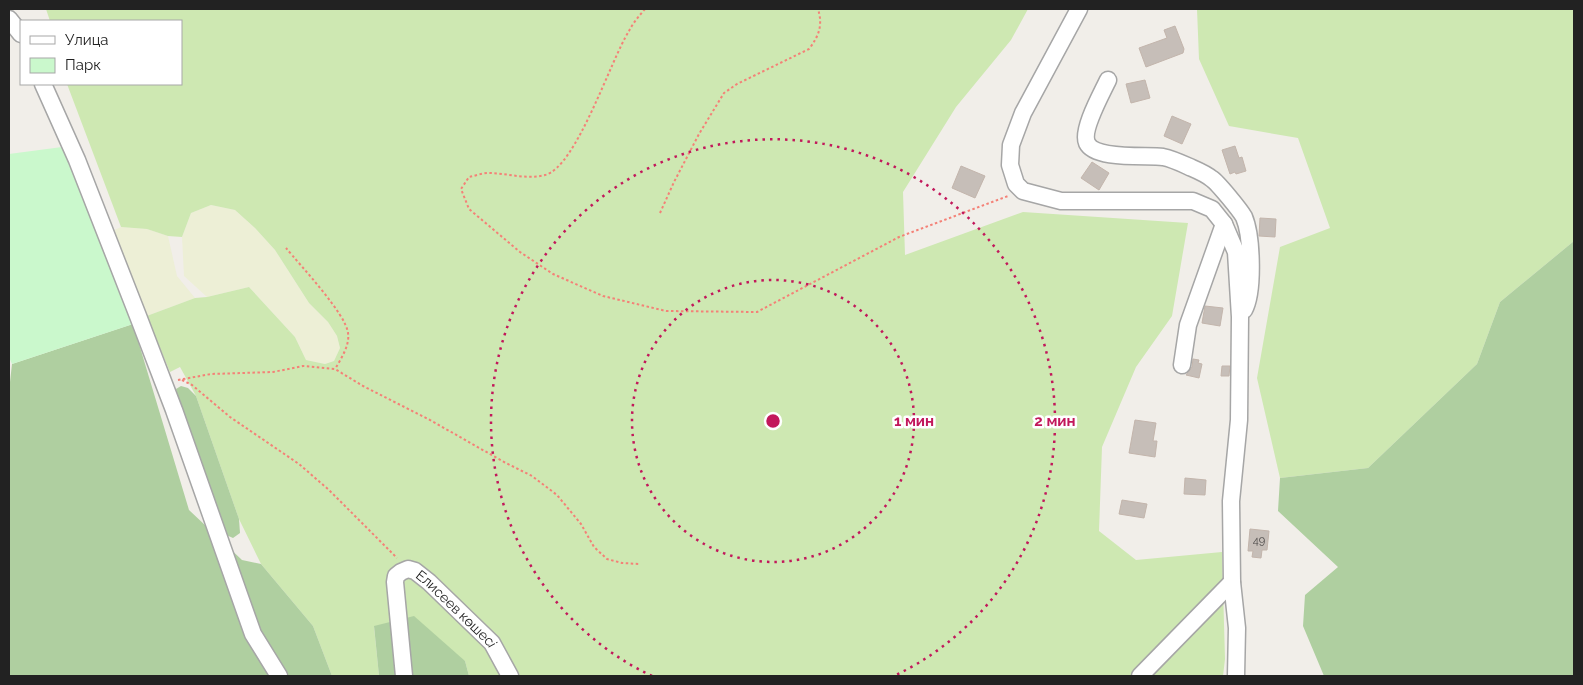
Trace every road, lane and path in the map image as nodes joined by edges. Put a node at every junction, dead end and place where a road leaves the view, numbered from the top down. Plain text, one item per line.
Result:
1 (644, 9) edge
2 (818, 9) edge
3 (1079, 9) edge
4 (9, 19) edge
5 (20, 33) edge
6 (1108, 80) dead end
7 (42, 85) edge
8 (1023, 191) junction
9 (660, 213) dead end
10 (1224, 224) junction
11 (286, 248) dead end
12 (1240, 317) junction
13 (1182, 365) dead end
14 (335, 369) junction
15 (171, 382) junction
16 (639, 564) dead end
17 (408, 569) junction
18 (1232, 582) junction
19 (279, 676) edge
20 (404, 676) edge
21 (510, 676) edge
22 (1140, 676) edge
23 (1236, 676) edge

1 - 8 path
2 - 9 path
3 - 8 street
4 - 5 street
6 - 12 street
7 - 15 street
8 - 10 street
10 - 12 street
10 - 13 street
11 - 14 path
12 - 18 street
14 - 15 path
14 - 16 path
15 - 17 path
15 - 19 street
17 - 20 street, Елисеев көшесі
17 - 21 street, Елисеев көшесі
18 - 22 street
18 - 23 street

